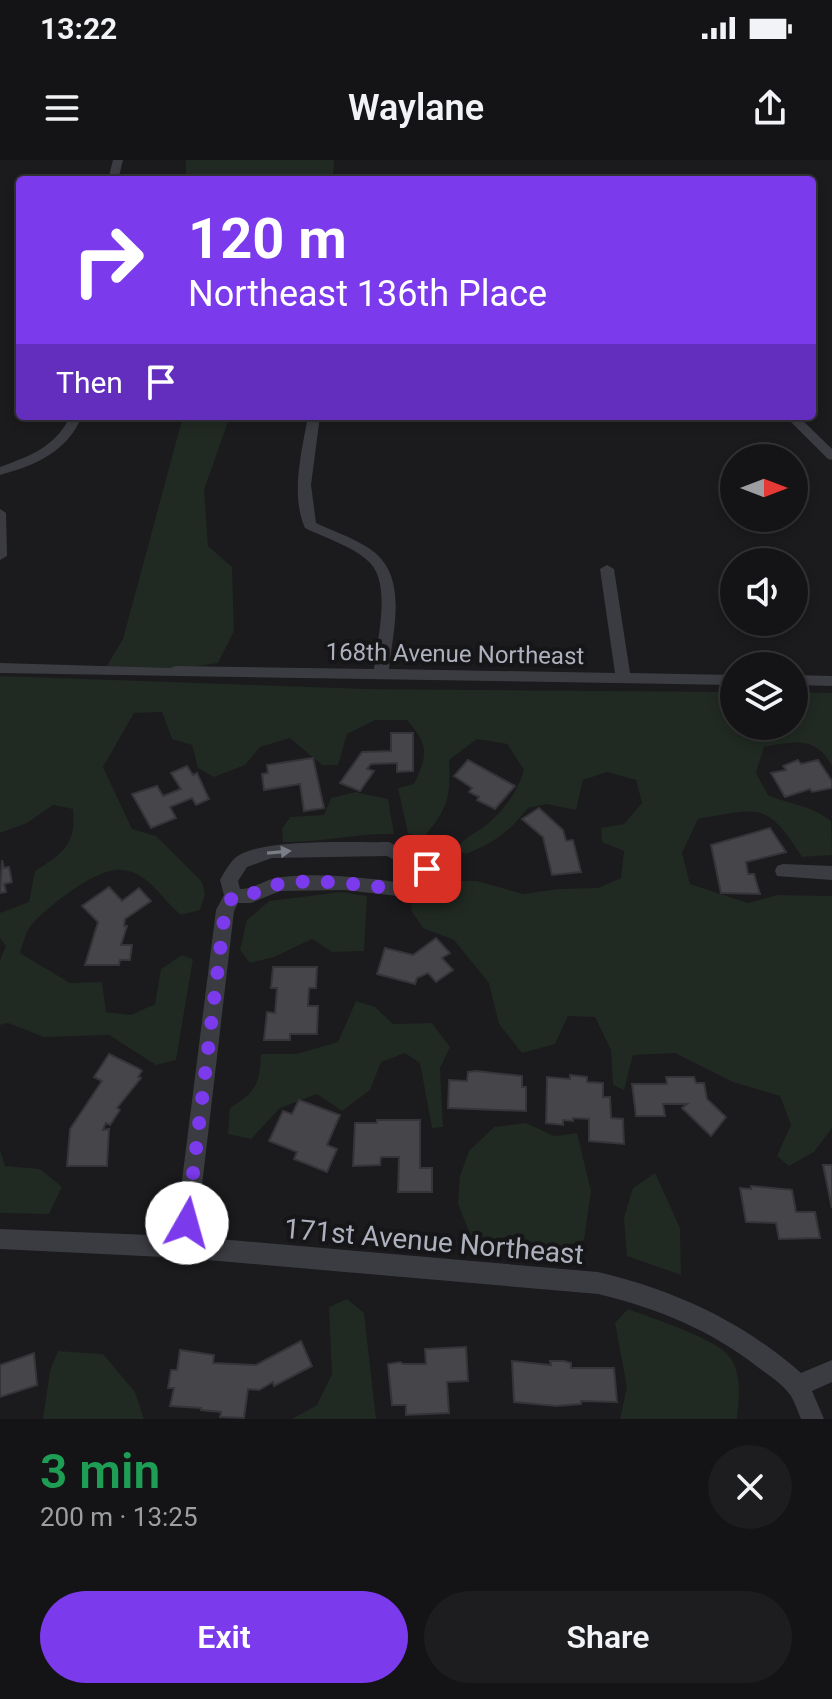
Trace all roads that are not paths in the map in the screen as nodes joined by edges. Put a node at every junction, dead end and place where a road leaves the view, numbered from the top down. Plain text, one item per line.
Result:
1 (74, 420) edge
2 (313, 420) edge
3 (795, 420) edge
4 (832, 456) edge
5 (0, 471) edge
6 (0, 513) edge
7 (0, 556) edge
8 (607, 569) dead end
9 (0, 668) edge
10 (381, 675) junction
11 (623, 678) junction
12 (720, 680) edge
13 (808, 680) edge
14 (832, 681) edge
15 (783, 871) dead end
16 (832, 873) edge
17 (233, 896) junction
18 (0, 1239) edge
19 (184, 1247) junction
20 (832, 1371) edge
21 (798, 1386) junction
22 (813, 1419) edge

1 - 5 street
2 - 10 street
3 - 4 street
6 - 7 street
8 - 11 street
9 - 10 street, 168th Avenue Northeast
10 - 11 street, 168th Avenue Northeast
11 - 12 street, 168th Avenue Northeast
13 - 14 street
15 - 16 street
17 -> 17 street
17 - 19 street
18 - 19 street, 171st Avenue Northeast
19 - 21 street, 171st Avenue Northeast
20 - 21 street
21 - 22 street

